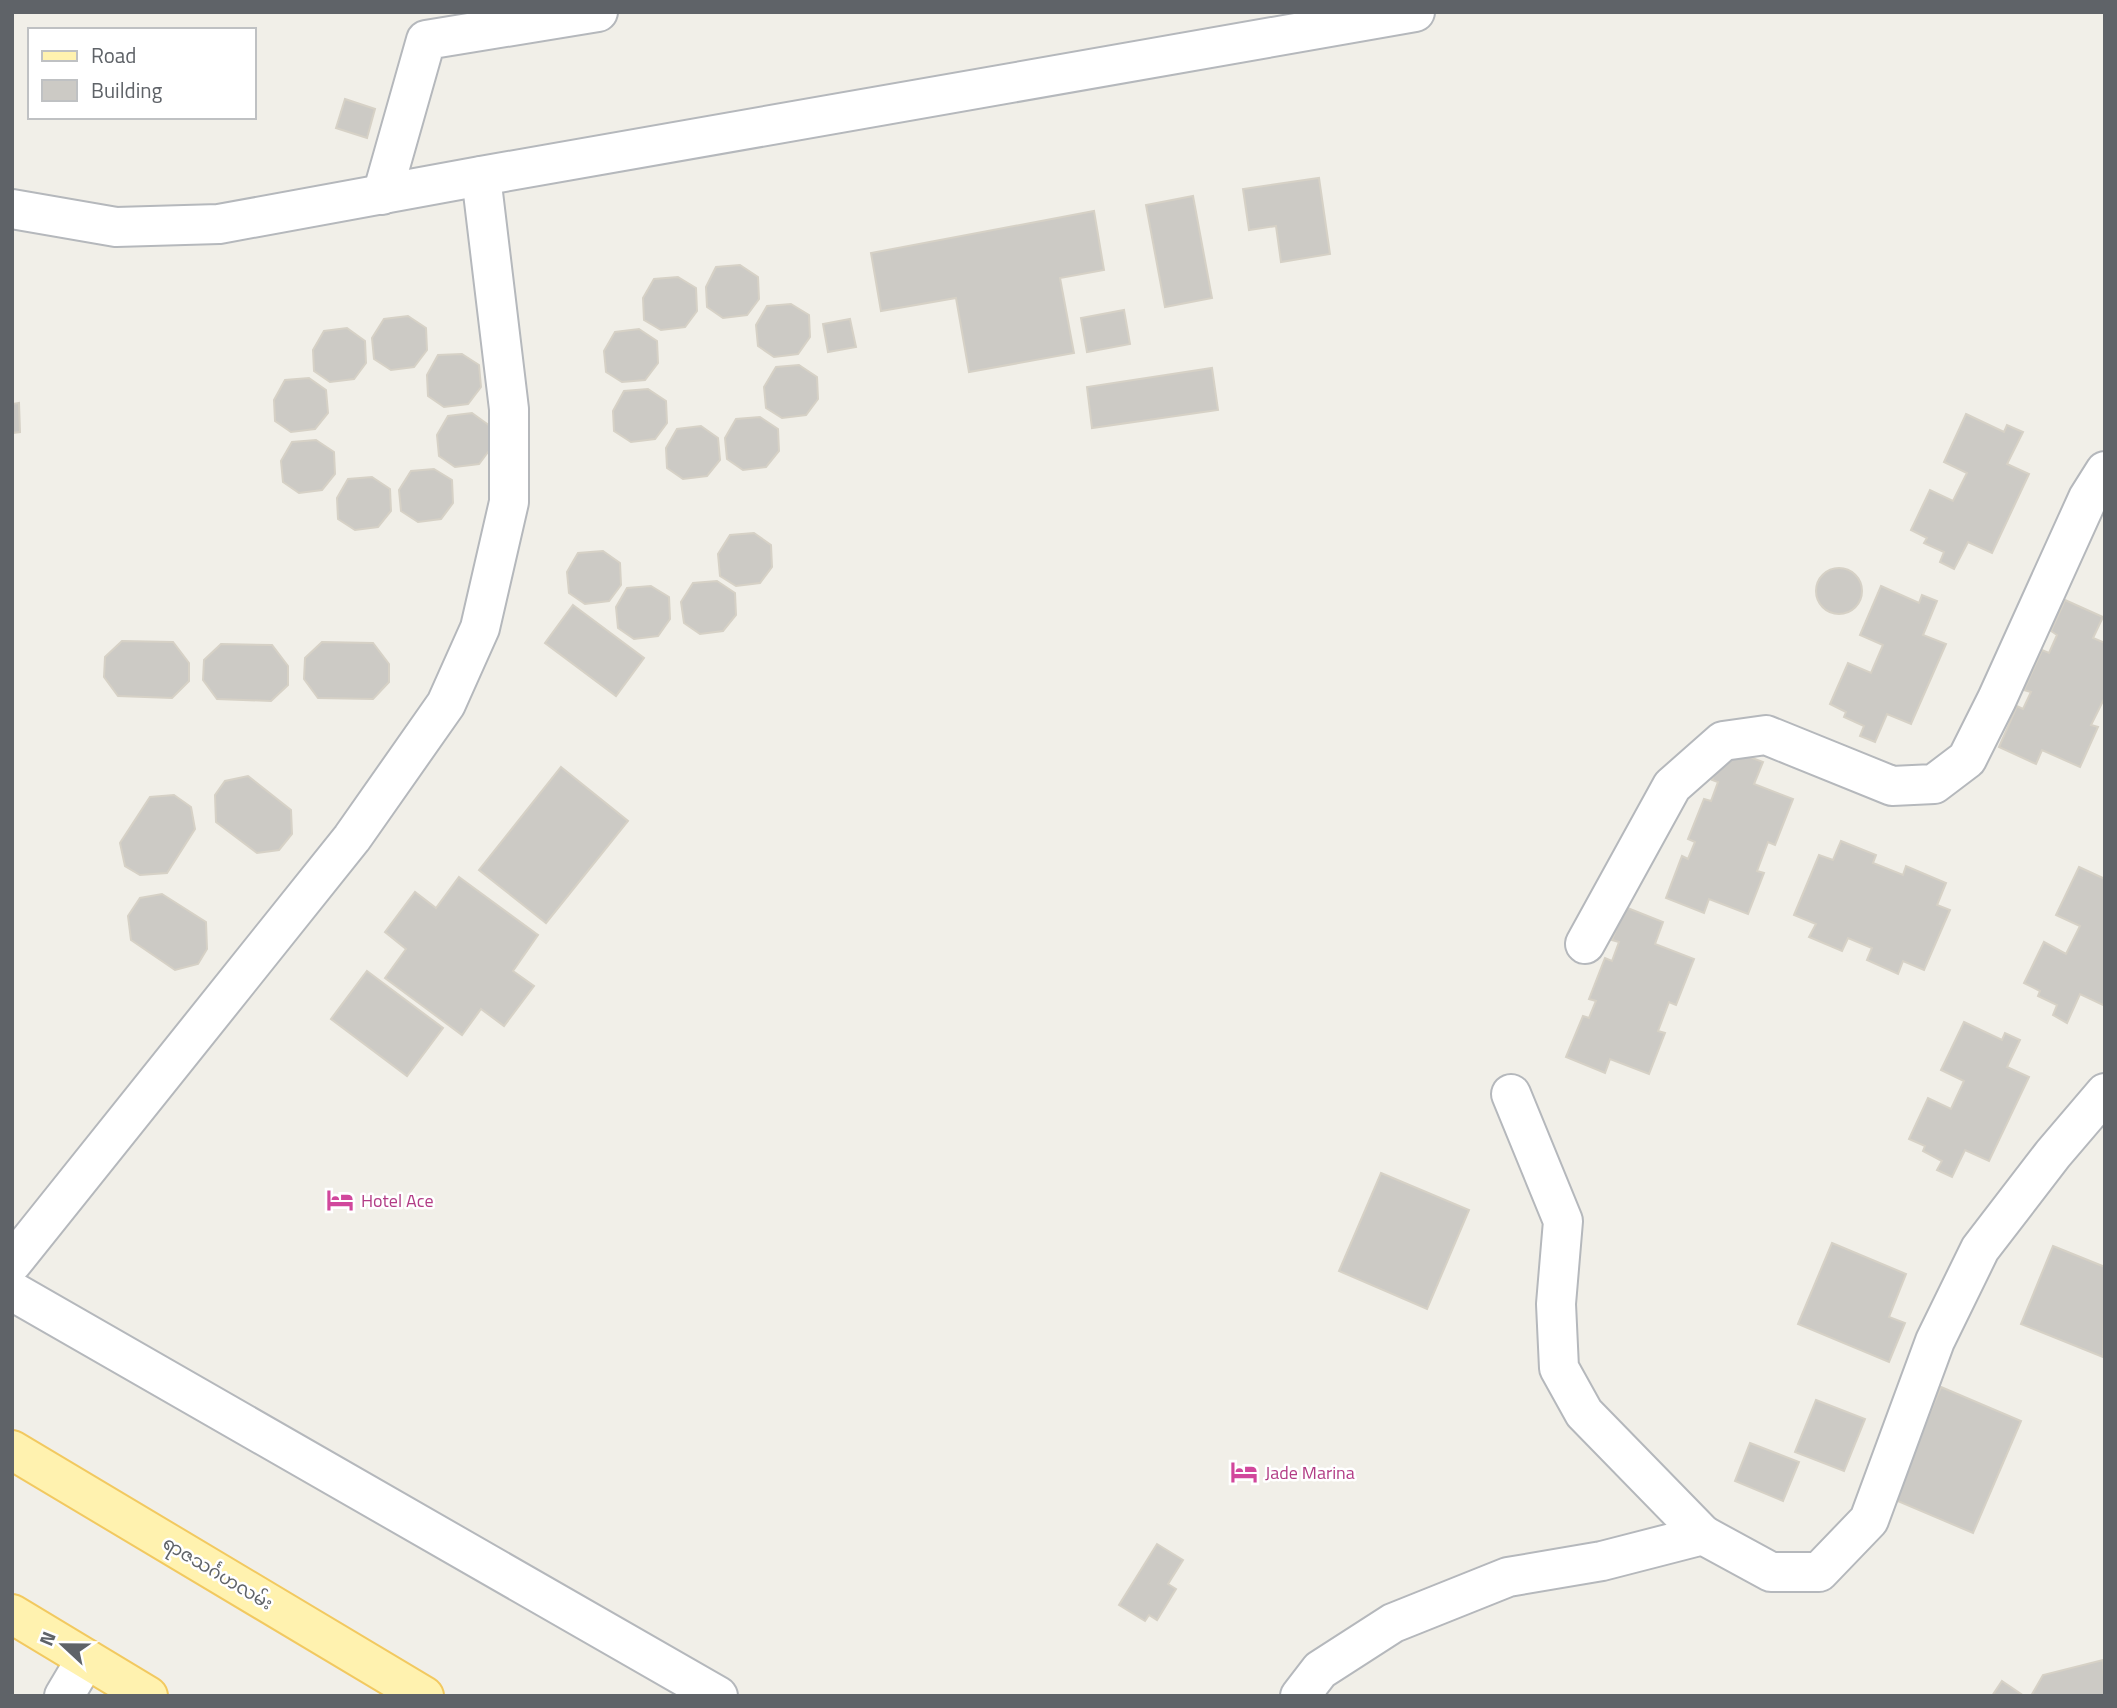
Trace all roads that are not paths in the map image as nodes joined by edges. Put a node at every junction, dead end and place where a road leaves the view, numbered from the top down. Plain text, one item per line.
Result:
1 (598, 12) edge
2 (1415, 12) edge
3 (481, 176) junction
4 (382, 195) junction
5 (12, 209) edge
6 (2105, 471) edge
7 (1585, 944) dead end
8 (2105, 1093) edge
9 (1511, 1094) dead end
10 (12, 1263) edge
11 (12, 1291) edge
12 (12, 1450) edge
13 (1703, 1535) junction
14 (12, 1615) edge
15 (86, 1659) junction
16 (64, 1696) edge
17 (148, 1696) edge
18 (424, 1696) edge
19 (718, 1696) edge
20 (1300, 1696) edge

1 - 4 street
2 - 3 street
3 - 4 street
3 - 10 street
4 - 5 street
6 - 7 street
8 - 13 street
9 - 13 street
11 - 19 street
12 - 18 main road, ရာဇသင်္ဂဟလမ်း
13 - 20 street
14 - 15 main road
15 - 16 street
15 - 17 main road

